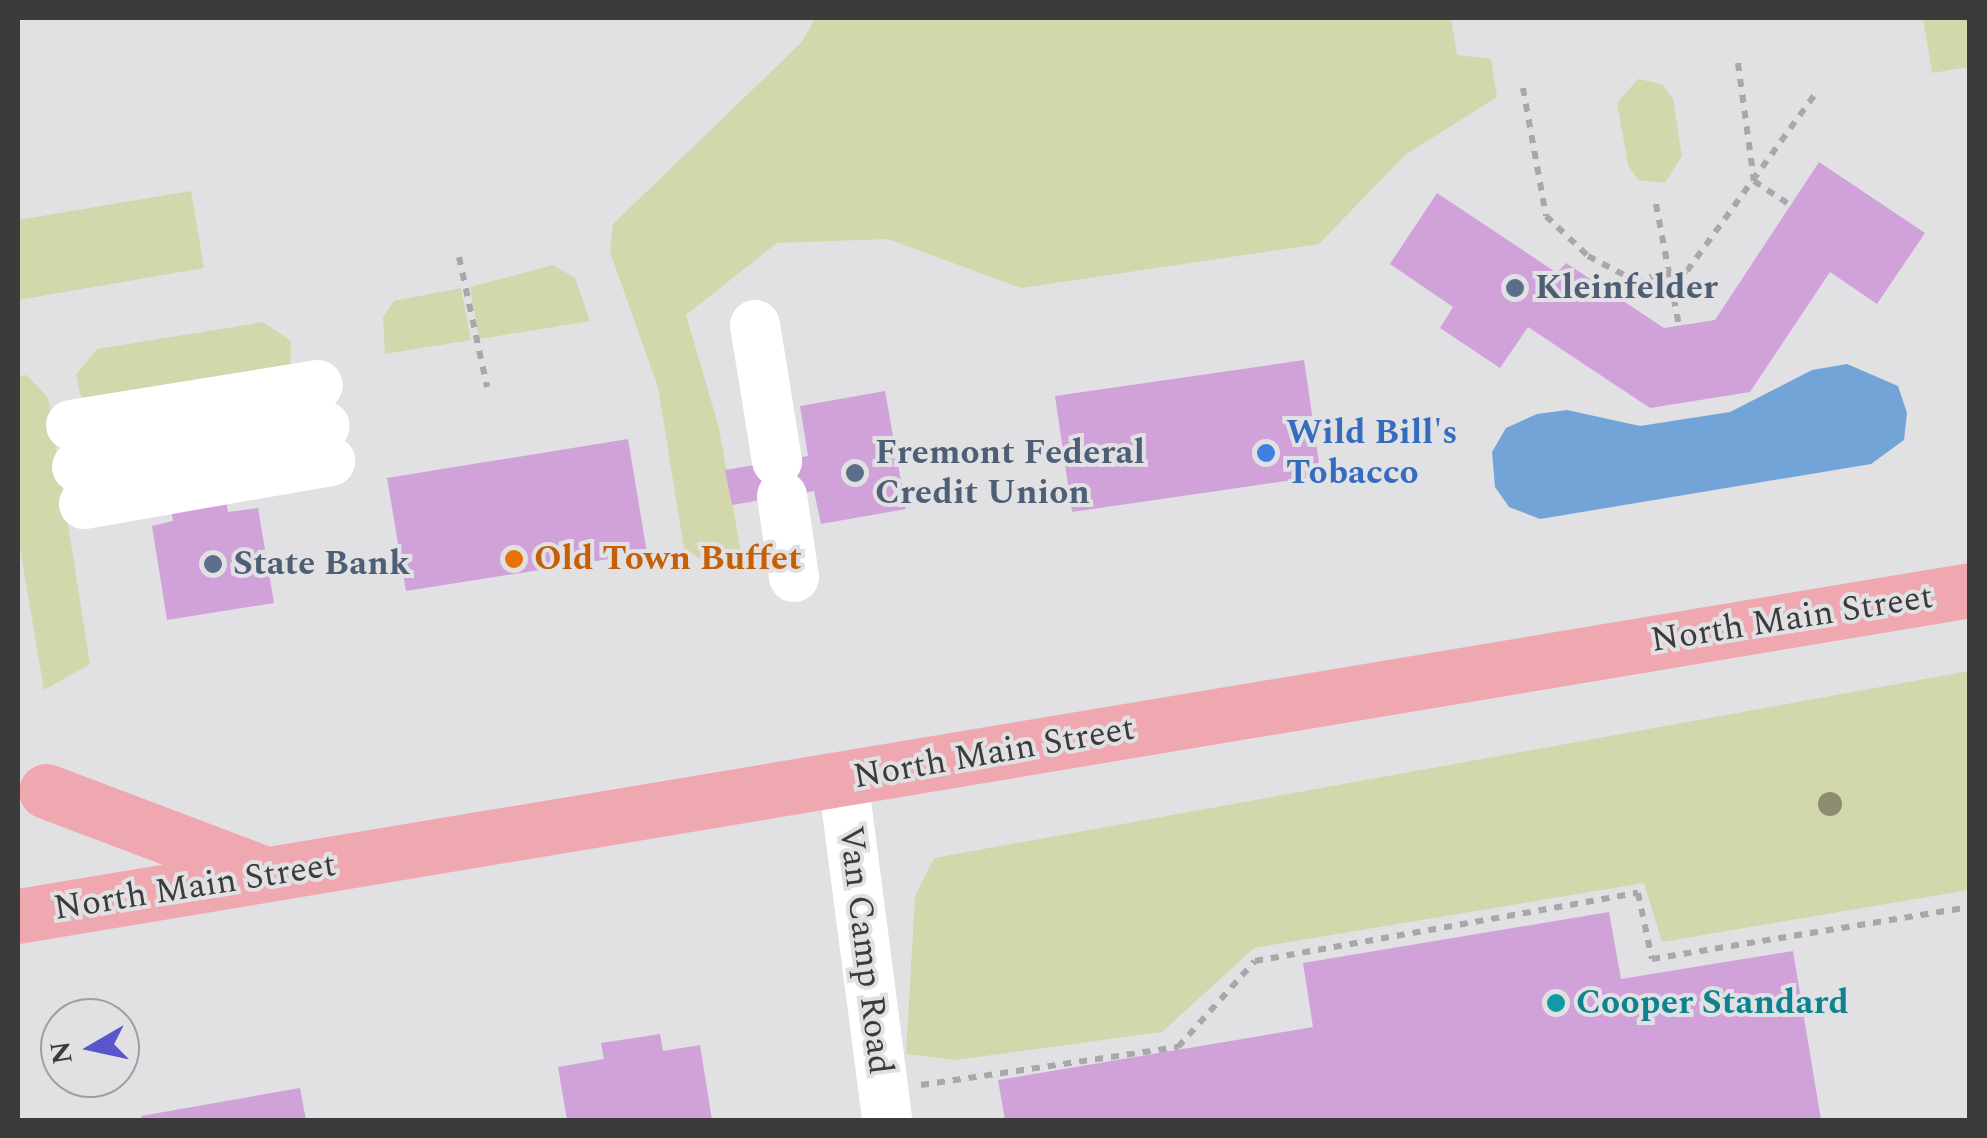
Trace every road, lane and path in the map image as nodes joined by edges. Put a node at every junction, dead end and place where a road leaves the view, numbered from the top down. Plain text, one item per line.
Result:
1 (1738, 63) dead end
2 (1523, 88) dead end
3 (1815, 94) dead end
4 (1754, 181) junction
5 (1656, 204) dead end
6 (1790, 205) dead end
7 (460, 257) dead end
8 (1670, 277) junction
9 (755, 325) dead end
10 (1678, 326) dead end
11 (487, 388) dead end
12 (78, 465) joint
13 (794, 577) dead end
14 (1970, 590) edge
15 (843, 779) junction
16 (46, 791) dead end
17 (267, 875) junction
18 (1970, 908) edge
19 (18, 916) edge
20 (885, 1105) edge

1 - 4 path
2 - 8 path
3 - 4 path
4 - 6 path
4 - 8 path
5 - 8 path
7 - 11 path
8 - 10 path
9 - 13 street
12 - 12 street
14 - 15 main road, North Main Street
15 - 17 main road, North Main Street
15 - 20 street, Van Camp Road
16 - 17 main road
17 - 19 main road, North Main Street
18 - 20 path

